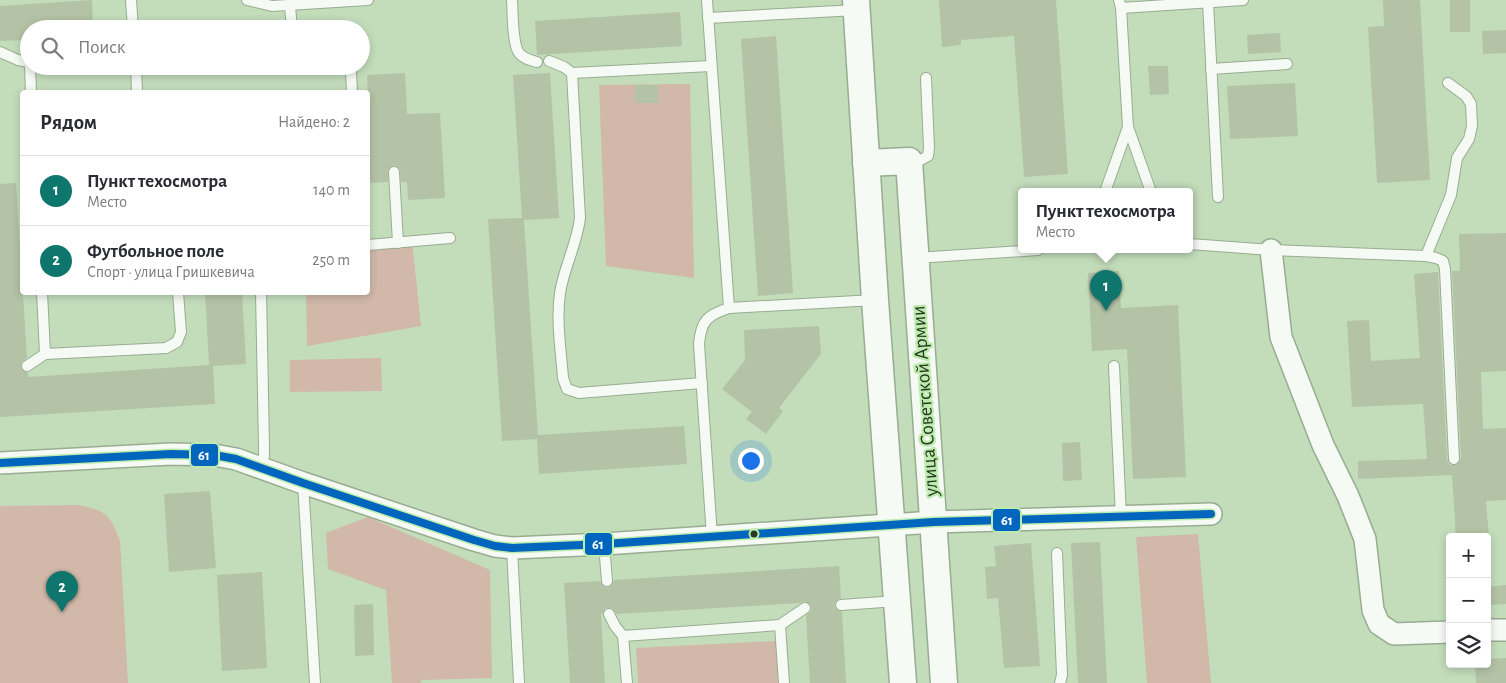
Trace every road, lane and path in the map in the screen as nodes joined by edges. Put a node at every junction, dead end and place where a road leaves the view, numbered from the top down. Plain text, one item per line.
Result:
1 (131, 0) edge
2 (247, 0) edge
3 (368, 0) edge
4 (512, 0) edge
5 (707, 0) edge
6 (1243, 0) edge
7 (1208, 2) junction
8 (1120, 4) edge
9 (856, 5) edge
10 (290, 6) junction
11 (708, 18) junction
12 (132, 20) edge
13 (291, 20) edge
14 (0, 52) edge
15 (20, 60) edge
16 (549, 61) dead end
17 (537, 62) dead end
18 (1286, 64) dead end
19 (712, 66) junction
20 (1211, 69) junction
21 (572, 73) junction
22 (30, 75) edge
23 (136, 75) edge
24 (351, 75) edge
25 (926, 78) dead end
26 (1448, 83) dead end
27 (31, 90) edge
28 (137, 90) edge
29 (352, 90) edge
30 (1128, 127) junction
31 (909, 161) junction
32 (866, 163) junction
33 (394, 172) dead end
34 (1106, 188) edge
35 (1150, 188) edge
36 (1218, 197) dead end
37 (450, 238) dead end
38 (398, 243) junction
39 (1193, 244) edge
40 (370, 245) edge
41 (1271, 250) junction
42 (1018, 251) edge
43 (1426, 256) junction
44 (915, 258) junction
45 (42, 295) edge
46 (178, 295) edge
47 (261, 295) edge
48 (875, 300) junction
49 (728, 308) junction
50 (45, 354) junction
51 (27, 366) dead end
52 (1114, 366) dead end
53 (702, 383) junction
54 (1454, 459) dead end
55 (0, 463) edge
56 (260, 467) junction
57 (303, 483) junction
58 (1211, 514) dead end
59 (1121, 517) junction
60 (934, 522) junction
61 (893, 524) junction
62 (712, 536) junction
63 (604, 544) junction
64 (512, 548) junction
65 (1057, 554) dead end
66 (607, 581) dead end
67 (898, 601) junction
68 (841, 605) dead end
69 (805, 608) dead end
70 (609, 614) dead end
71 (780, 624) junction
72 (1491, 630) edge
73 (1506, 630) edge
74 (1446, 632) edge
75 (623, 636) junction
76 (314, 683) edge
77 (518, 683) edge
78 (626, 683) edge
79 (784, 683) edge
80 (904, 683) edge
81 (944, 683) edge
82 (1060, 683) edge

1 - 12 lane
2 - 10 lane
3 - 10 lane
4 - 17 lane
5 - 11 lane
6 - 7 lane
7 - 8 lane
7 - 20 lane
8 - 30 lane
9 - 11 lane
9 - 32 street, улица Советской Армии
10 - 13 lane
11 - 19 lane
14 - 15 lane
16 - 21 lane
18 - 20 lane
19 - 21 lane
19 - 49 lane
20 - 36 lane
21 - 53 lane
22 - 27 lane
23 - 28 lane
24 - 29 lane
25 - 31 lane
26 - 43 lane
30 - 34 lane
30 - 35 lane
31 - 32 street
31 - 44 street, улица Советской Армии
32 - 48 street, улица Советской Армии
33 - 38 lane
37 - 38 lane
38 - 40 lane
39 - 41 lane
41 - 43 lane
41 - 74 street
42 - 44 lane
43 - 54 lane
44 - 60 street, улица Советской Армии
45 - 50 lane
46 - 50 lane
47 - 56 lane
48 - 49 lane
48 - 61 street, улица Советской Армии
49 - 53 lane
50 - 51 lane
52 - 59 lane
53 - 62 lane
55 - 56 street
56 - 57 street
57 - 64 street
57 - 76 lane
58 - 59 street
59 - 60 street
60 - 61 street
60 - 81 street, улица Советской Армии
61 - 62 street
61 - 67 street, улица Советской Армии
62 - 63 street
63 - 64 street
63 - 66 lane
64 - 77 lane
65 - 82 lane
67 - 68 lane
67 - 80 street, улица Советской Армии
69 - 71 lane
70 - 75 lane
71 - 75 lane
71 - 79 lane
72 - 73 street
75 - 78 lane

